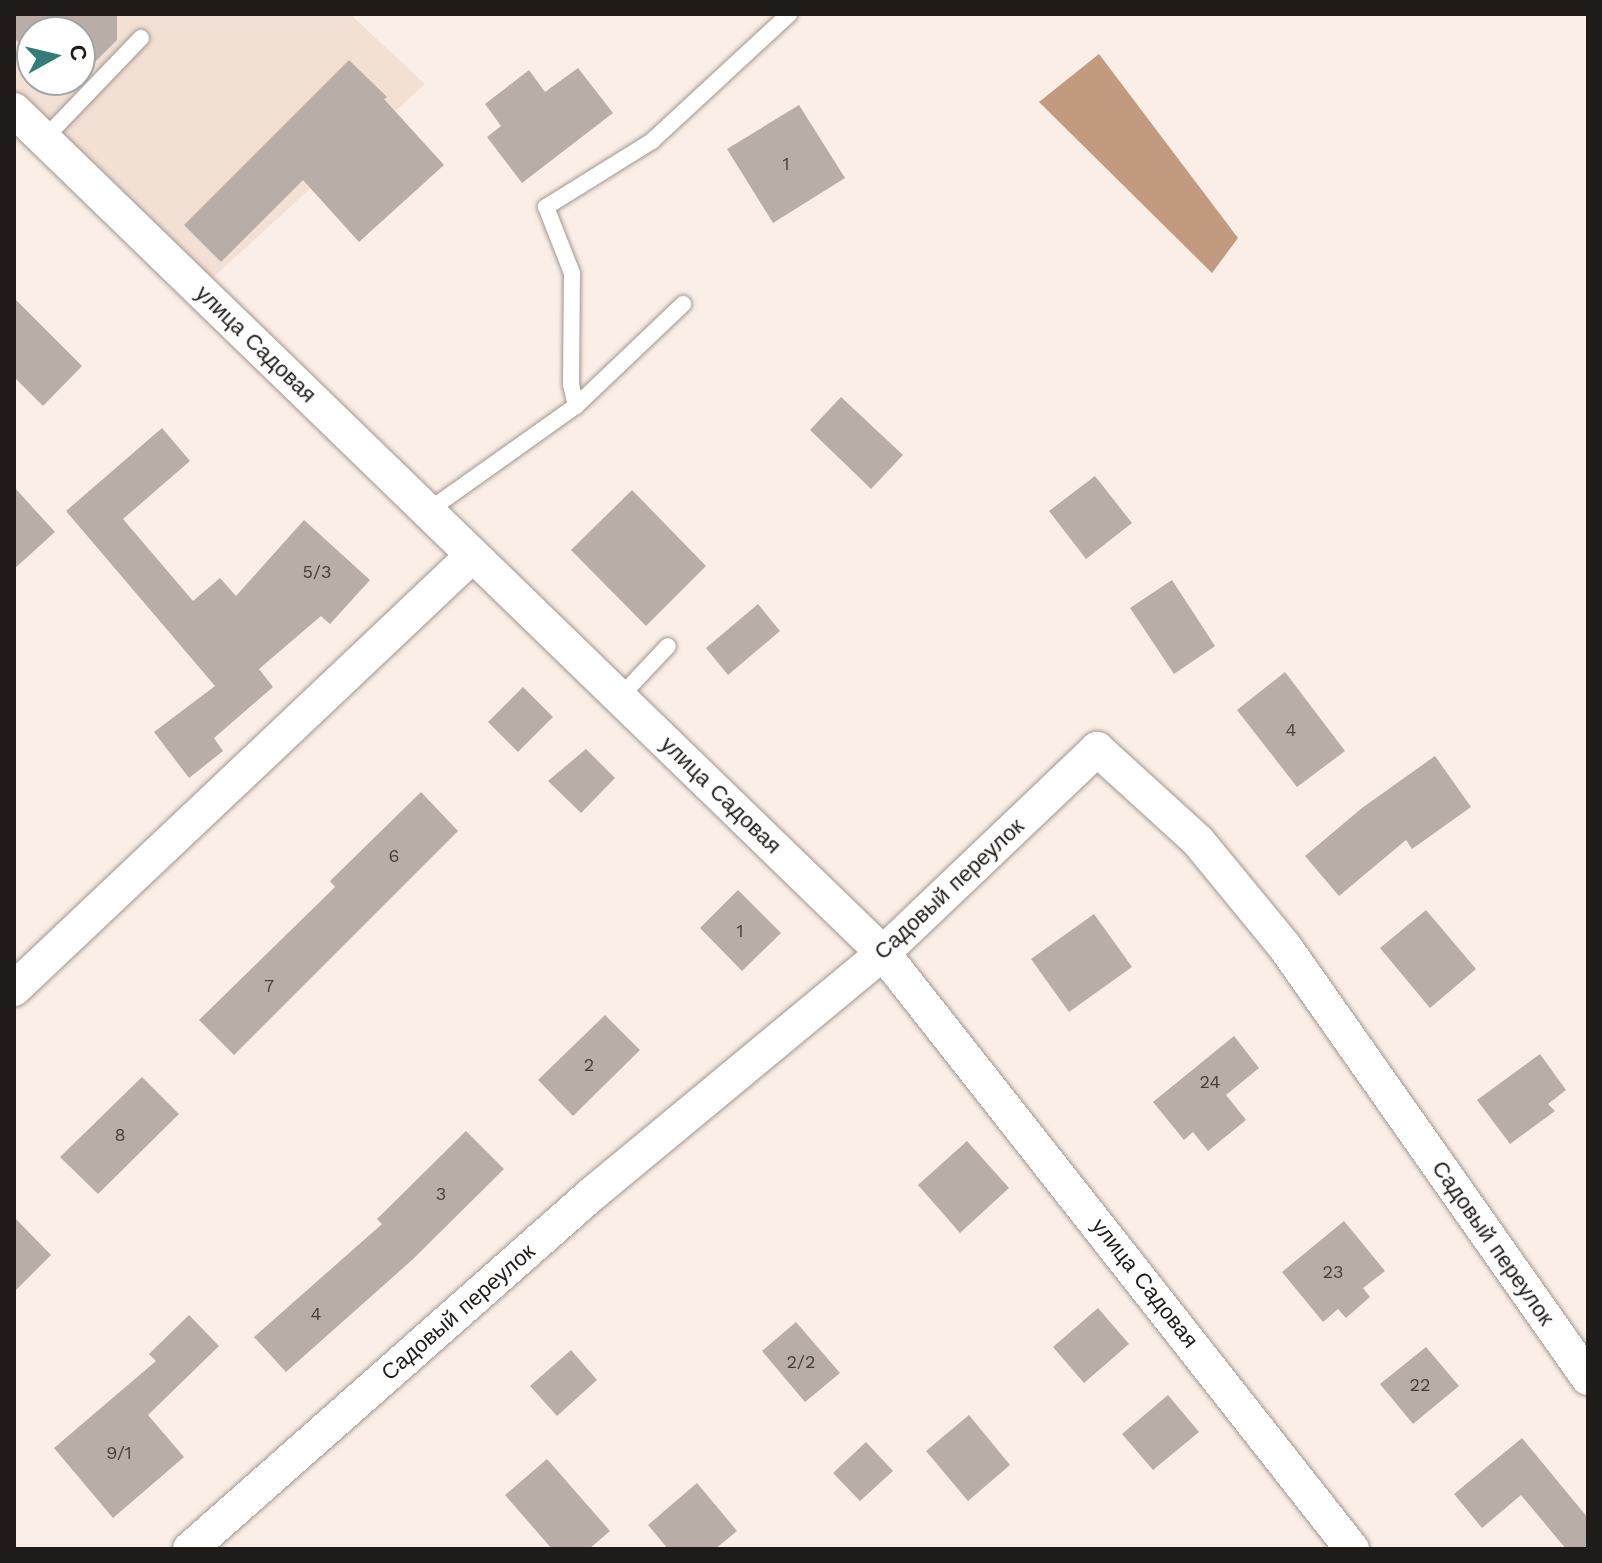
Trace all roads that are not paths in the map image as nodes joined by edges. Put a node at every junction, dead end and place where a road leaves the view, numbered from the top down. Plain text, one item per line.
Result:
1 (789, 14) edge
2 (141, 38) dead end
3 (14, 110) edge
4 (44, 139) junction
5 (683, 304) dead end
6 (576, 406) junction
7 (428, 511) junction
8 (472, 556) junction
9 (668, 646) dead end
10 (619, 698) junction
11 (883, 953) junction
12 (14, 989) edge
13 (1588, 1378) edge
14 (190, 1549) edge
15 (1352, 1549) edge

1 - 6 lane
2 - 4 lane
3 - 4 street, улица Садовая
4 - 7 street, улица Садовая
5 - 6 lane
6 - 7 lane
7 - 8 street, улица Садовая
8 - 10 street, улица Садовая
8 - 12 street
9 - 10 lane
10 - 11 street, улица Садовая
11 - 13 street, Садовый переулок
11 - 14 street, Садовый переулок
11 - 15 street, улица Садовая

